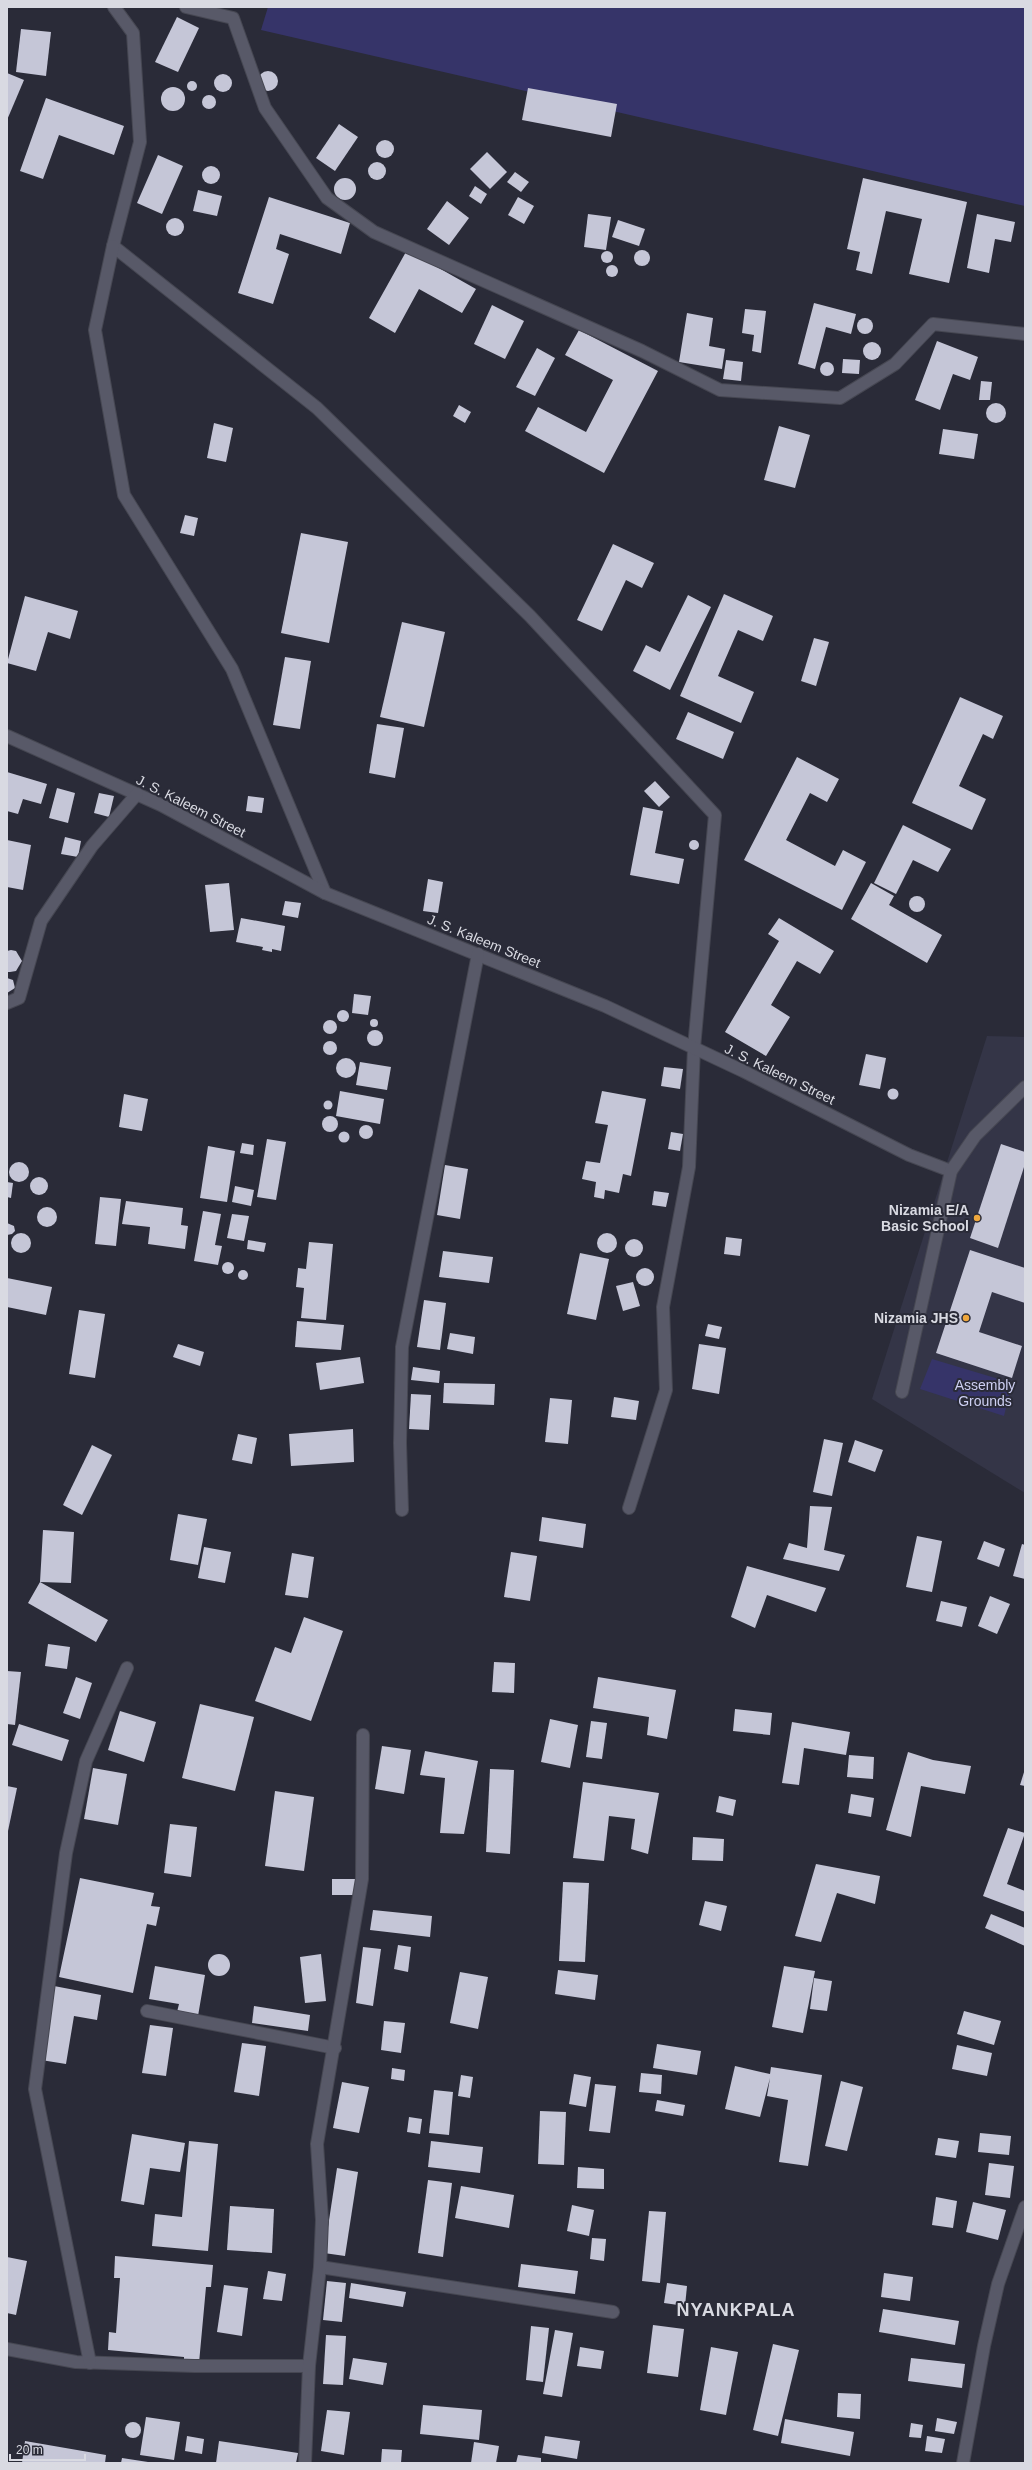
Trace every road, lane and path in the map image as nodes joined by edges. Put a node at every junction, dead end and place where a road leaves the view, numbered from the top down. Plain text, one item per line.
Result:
1 (114, 7) edge
2 (186, 7) edge
3 (112, 246) junction
4 (1025, 334) edge
5 (7, 736) edge
6 (137, 794) junction
7 (325, 893) junction
8 (478, 954) junction
9 (7, 1003) edge
10 (694, 1048) junction
11 (1025, 1087) edge
12 (950, 1171) junction
13 (902, 1392) dead end
14 (630, 1508) dead end
15 (402, 1510) dead end
16 (127, 1668) dead end
17 (364, 1735) dead end
18 (147, 2011) dead end
19 (335, 2048) junction
20 (1025, 2207) edge
21 (320, 2267) junction
22 (613, 2312) dead end
23 (7, 2348) edge
24 (90, 2363) junction
25 (309, 2366) junction
26 (304, 2463) edge
27 (963, 2463) edge

1 - 3 street
2 - 4 street
3 - 7 street
3 - 10 street
5 - 6 street, J. S. Kaleem Street
6 - 7 street, J. S. Kaleem Street
6 - 9 street
7 - 8 street, J. S. Kaleem Street
8 - 10 street, J. S. Kaleem Street
8 - 15 street
10 - 12 street, J. S. Kaleem Street
10 - 14 street
11 - 12 street
12 - 13 street
16 - 24 street
17 - 19 street
18 - 19 street
19 - 21 street
20 - 27 street
21 - 22 street
21 - 25 street
23 - 24 street
24 - 25 street
25 - 26 street

